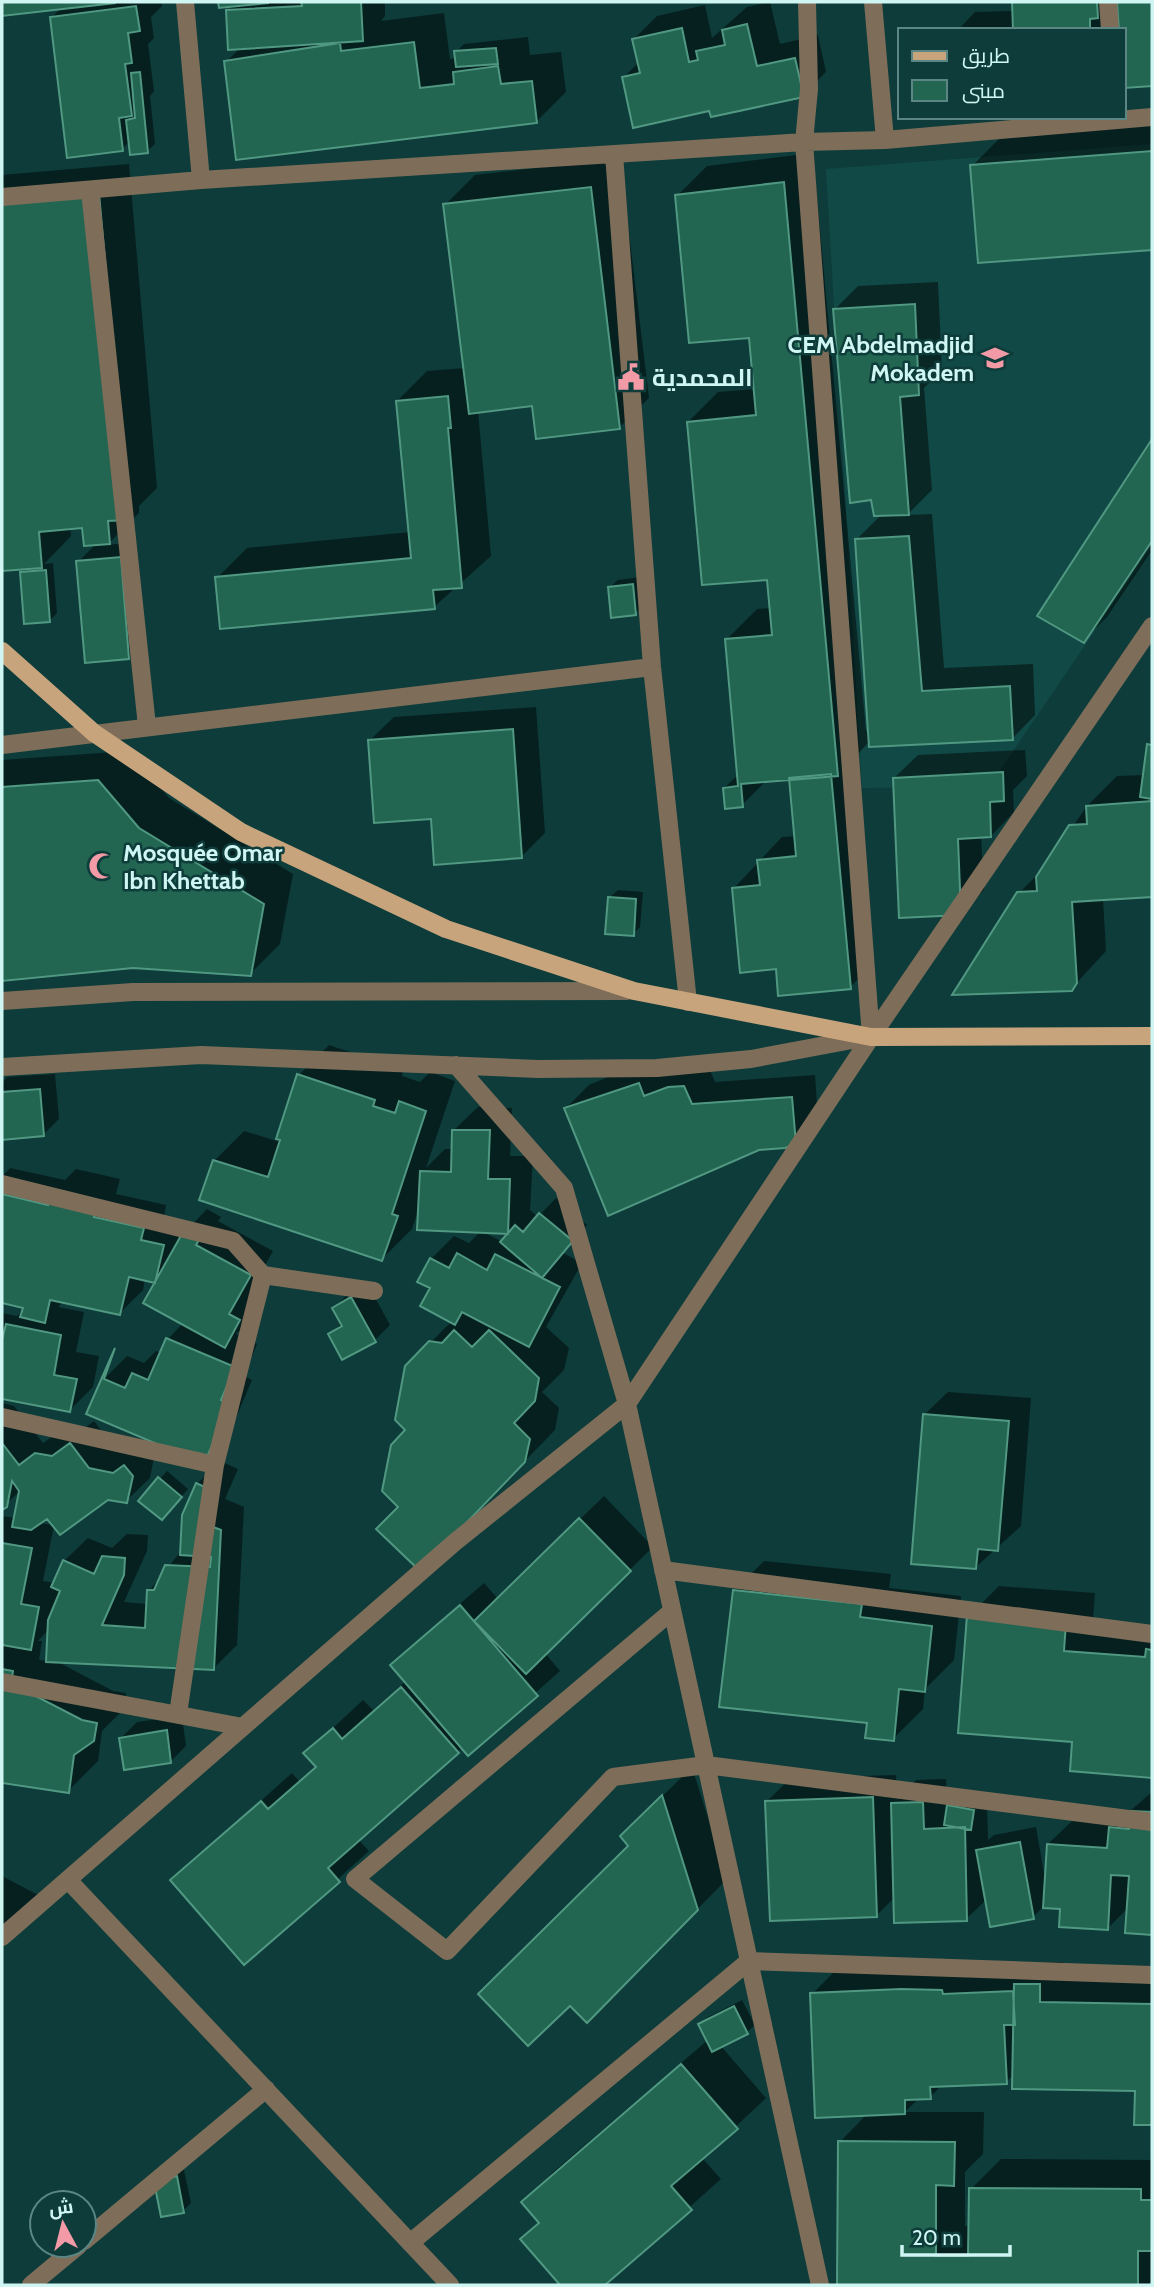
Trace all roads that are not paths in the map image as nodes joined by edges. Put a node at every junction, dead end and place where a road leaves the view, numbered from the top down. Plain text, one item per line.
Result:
1 (186, 2) edge
2 (807, 2) edge
3 (873, 2) edge
4 (1108, 2) edge
5 (1110, 28) edge
6 (1152, 117) edge
7 (1126, 118) edge
8 (1113, 119) edge
9 (885, 140) junction
10 (804, 142) junction
11 (614, 154) junction
12 (201, 180) junction
13 (90, 191) junction
14 (2, 197) edge
15 (1152, 626) edge
16 (2, 651) edge
17 (652, 667) junction
18 (147, 726) junction
19 (94, 733) junction
20 (2, 745) edge
21 (634, 991) junction
22 (2, 1001) edge
23 (688, 1002) junction
24 (1152, 1035) edge
25 (871, 1037) junction
26 (456, 1065) junction
27 (2, 1067) edge
28 (2, 1184) edge
29 (263, 1275) junction
30 (374, 1291) dead end
31 (627, 1404) junction
32 (2, 1417) edge
33 (215, 1465) junction
34 (663, 1570) junction
35 (672, 1611) junction
36 (1152, 1634) edge
37 (2, 1682) edge
38 (178, 1714) junction
39 (243, 1727) junction
40 (706, 1765) junction
41 (1152, 1822) edge
42 (68, 1880) junction
43 (2, 1937) edge
44 (749, 1961) junction
45 (1152, 1975) edge
46 (265, 2089) junction
47 (98, 2229) edge
48 (410, 2243) junction
49 (62, 2259) edge
50 (31, 2285) edge
51 (450, 2285) edge
52 (820, 2285) edge

1 - 12 street
2 - 10 street
3 - 9 street
4 - 5 street
6 - 7 street
8 - 9 street
9 - 10 street
10 - 11 street
10 - 25 street
11 - 12 street
11 - 17 street
12 - 13 street
13 - 14 street
13 - 18 street
15 - 25 street
16 - 19 main road
17 - 18 street
17 - 23 street
18 - 19 street
19 - 20 street
19 - 21 main road
21 - 22 street
21 - 23 main road
23 - 25 main road
24 - 25 main road
25 - 26 street
25 - 31 street
26 - 27 street
26 - 31 street
28 - 29 street
29 - 30 street
29 - 33 street
31 - 34 street
31 - 39 street
32 - 33 street
33 - 38 street
34 - 35 street
34 - 36 street
35 - 40 street
35 - 40 street
37 - 38 street
38 - 39 street
39 - 42 street
40 - 41 street
40 - 44 street
42 - 43 street
42 - 46 street
44 - 45 street
44 - 48 street
44 - 52 street
46 - 47 street
46 - 48 street
48 - 51 street
49 - 50 street

